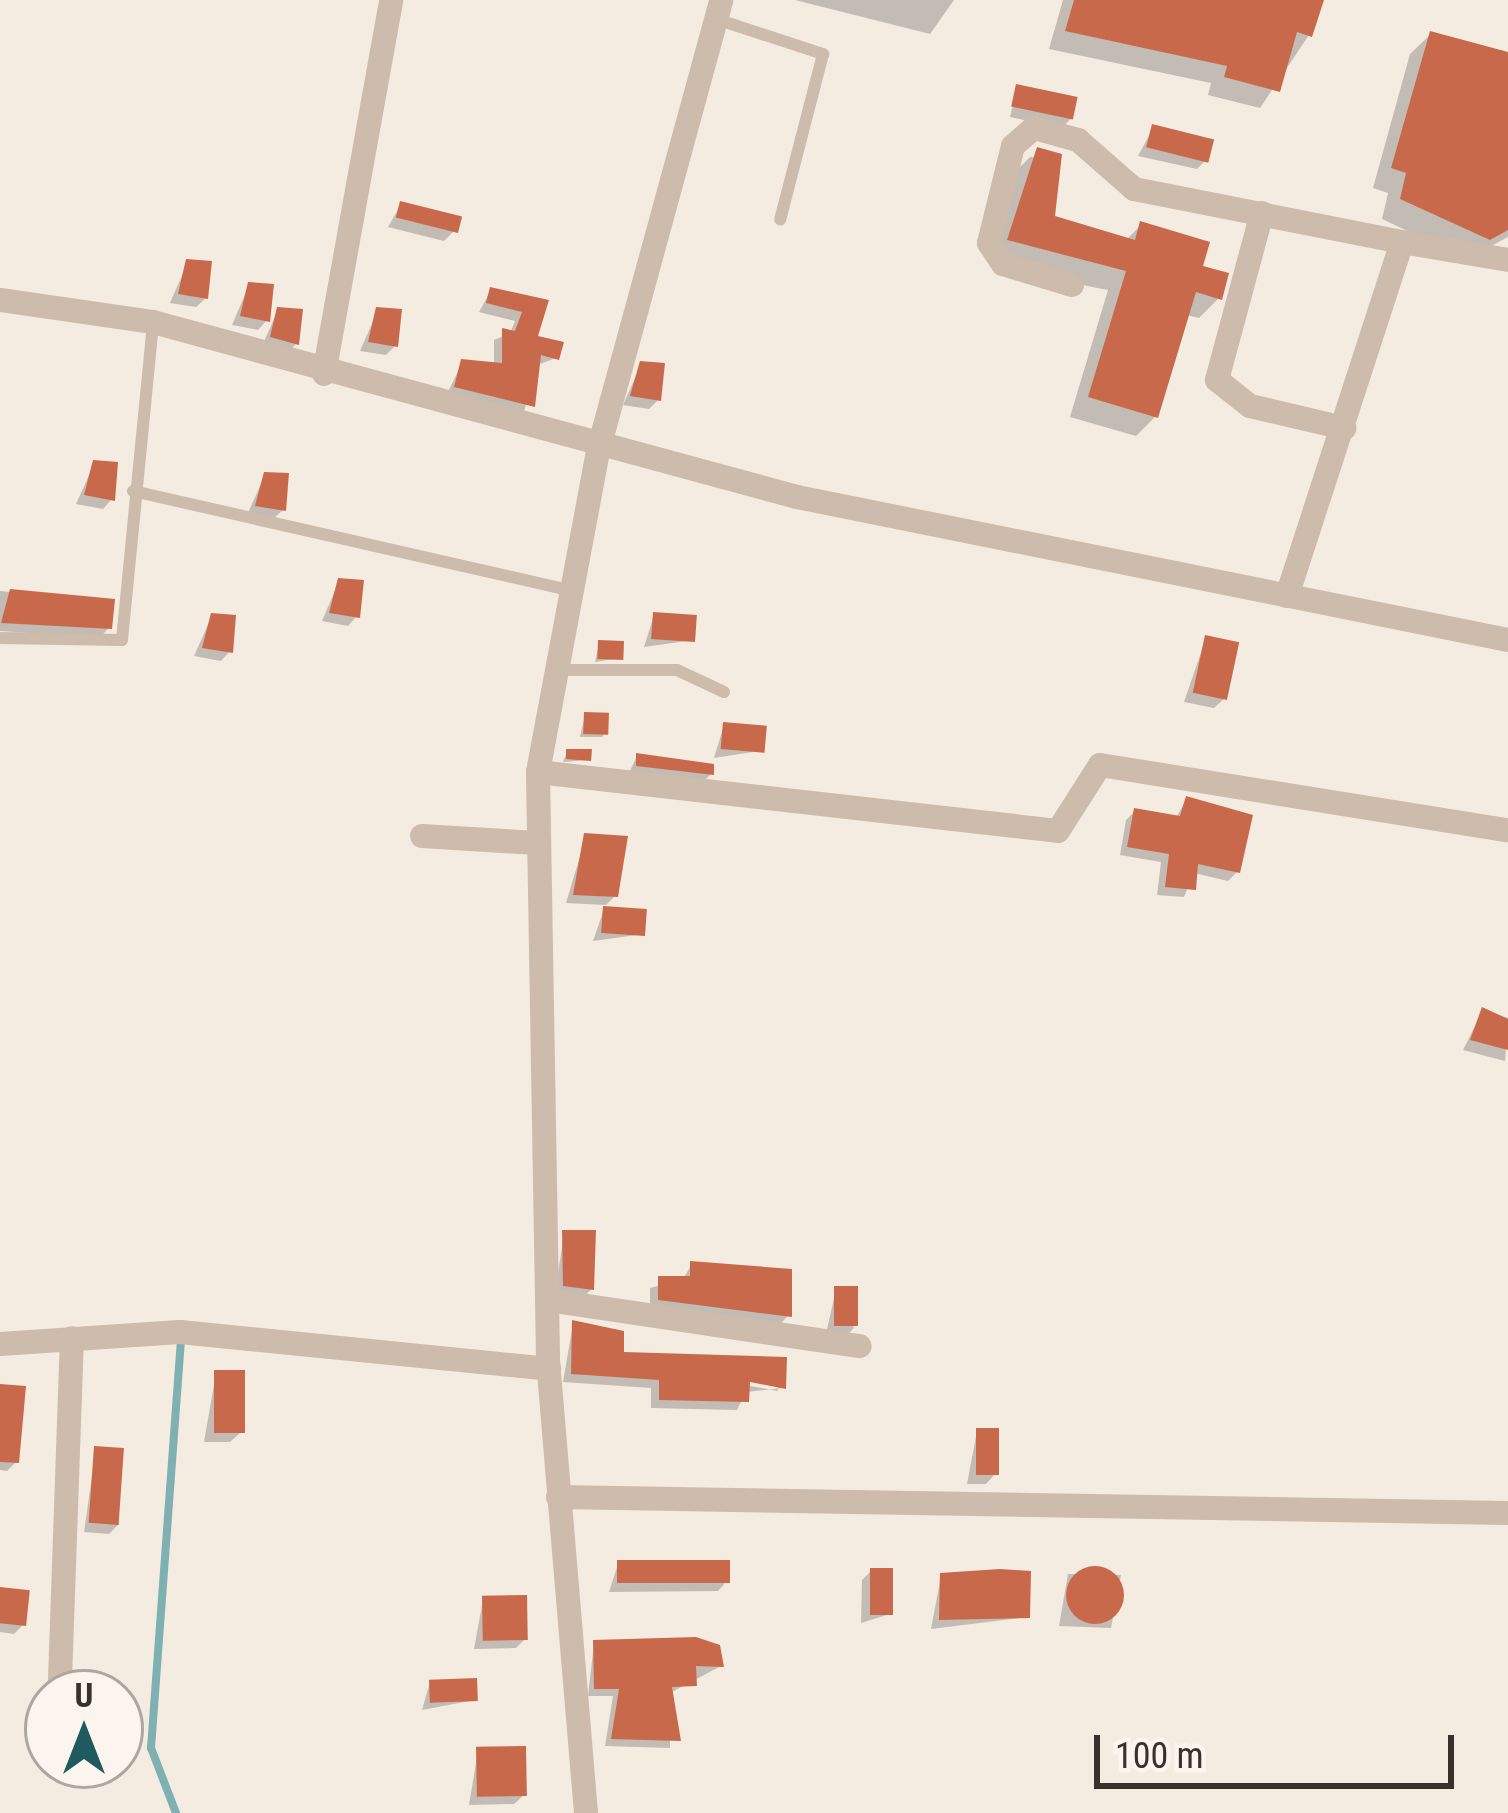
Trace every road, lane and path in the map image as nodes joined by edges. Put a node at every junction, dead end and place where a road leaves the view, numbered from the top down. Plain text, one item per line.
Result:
1 (391, 0) edge
2 (718, 9) edge
3 (1262, 213) junction
4 (780, 220) dead end
5 (1402, 242) junction
6 (1508, 260) edge
7 (1072, 285) dead end
8 (0, 300) edge
9 (153, 322) junction
10 (340, 378) junction
11 (1344, 428) junction
12 (598, 451) junction
13 (133, 490) junction
14 (567, 590) junction
15 (1287, 596) junction
16 (0, 638) edge
17 (1508, 640) edge
18 (554, 670) junction
19 (724, 692) dead end
20 (538, 772) junction
21 (1508, 830) edge
22 (422, 836) dead end
23 (536, 843) junction
24 (547, 1300) junction
25 (72, 1338) junction
26 (0, 1344) edge
27 (860, 1346) dead end
28 (549, 1369) junction
29 (558, 1497) junction
30 (1508, 1513) edge
31 (60, 1669) edge
32 (586, 1813) edge

1 - 10 street
2 - 4 lane
2 - 12 street
3 - 5 street
3 - 7 street
3 - 11 street
5 - 6 street
5 - 11 street
8 - 9 street
9 - 10 street
9 - 13 lane
10 - 12 street
11 - 15 street
12 - 14 street
12 - 15 street
13 - 14 lane
13 - 16 lane
14 - 18 street
15 - 17 street
18 - 19 lane
18 - 20 street
20 - 21 street
20 - 23 street
22 - 23 street
23 - 24 street
24 - 27 street
24 - 28 street
25 - 26 street
25 - 28 street
25 - 31 street
28 - 29 street
29 - 30 street
29 - 32 street

